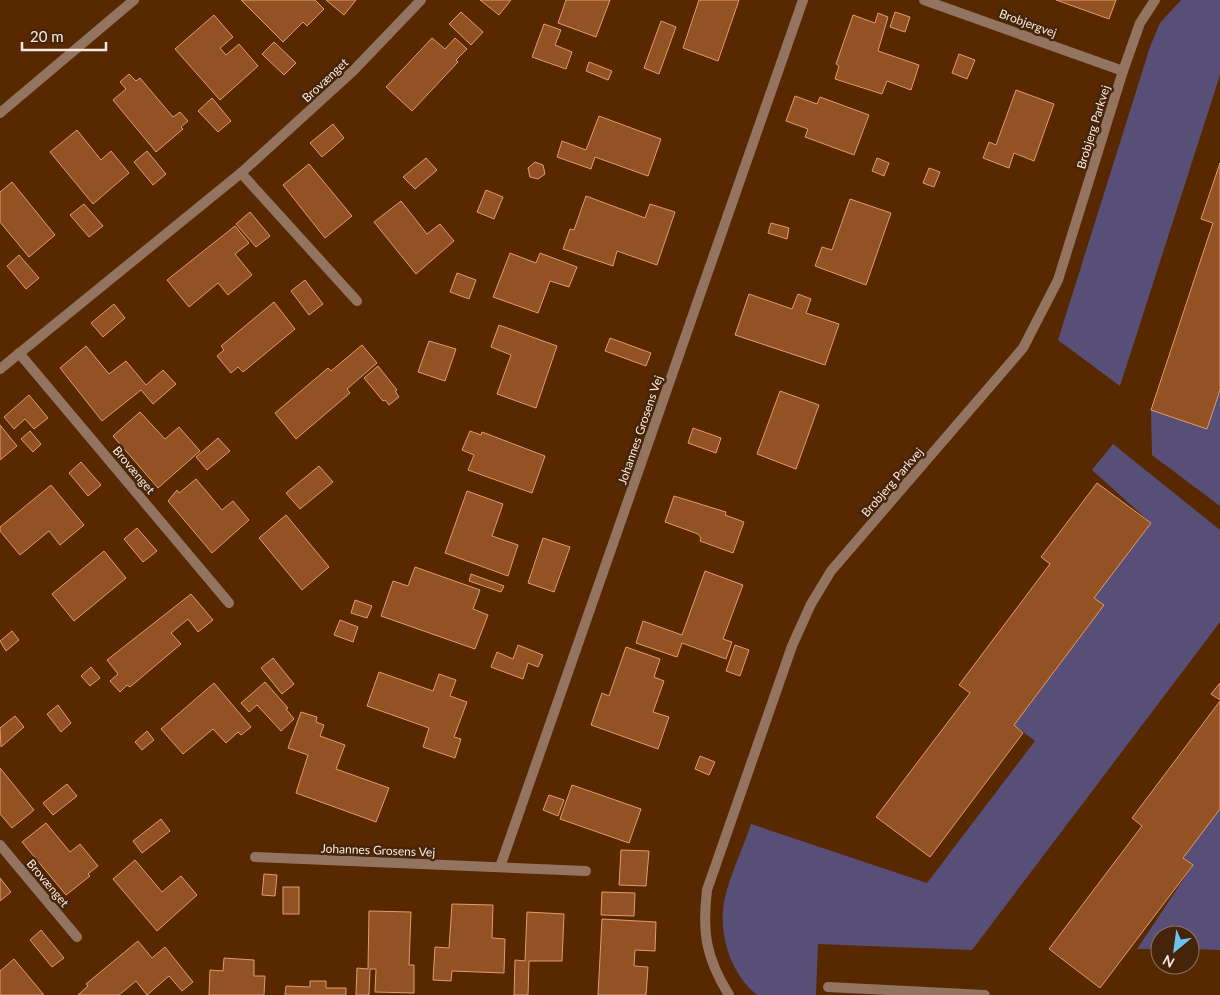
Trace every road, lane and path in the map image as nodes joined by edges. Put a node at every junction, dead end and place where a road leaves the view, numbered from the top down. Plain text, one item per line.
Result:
1 (134, 0) edge
2 (421, 0) edge
3 (804, 0) edge
4 (924, 0) edge
5 (1155, 0) edge
6 (1123, 70) junction
7 (0, 113) edge
8 (241, 173) junction
9 (356, 301) dead end
10 (19, 353) junction
11 (0, 369) edge
12 (229, 603) dead end
13 (0, 845) edge
14 (255, 857) dead end
15 (500, 867) junction
16 (586, 871) dead end
17 (77, 937) dead end
18 (828, 987) dead end
19 (729, 995) edge
20 (985, 995) edge

1 - 7 street
2 - 8 street, Brovænget
3 - 15 street, Johannes Grosens Vej
4 - 6 street, Brobjergvej
5 - 6 street, Brobjerg Parkvej
6 - 19 street, Brobjerg Parkvej
8 - 9 street
8 - 10 street, Brovænget
10 - 11 street, Brovænget
10 - 12 street, Brovænget
13 - 17 street, Brovænget
14 - 15 street, Johannes Grosens Vej
15 - 16 street, Johannes Grosens Vej
18 - 20 street

